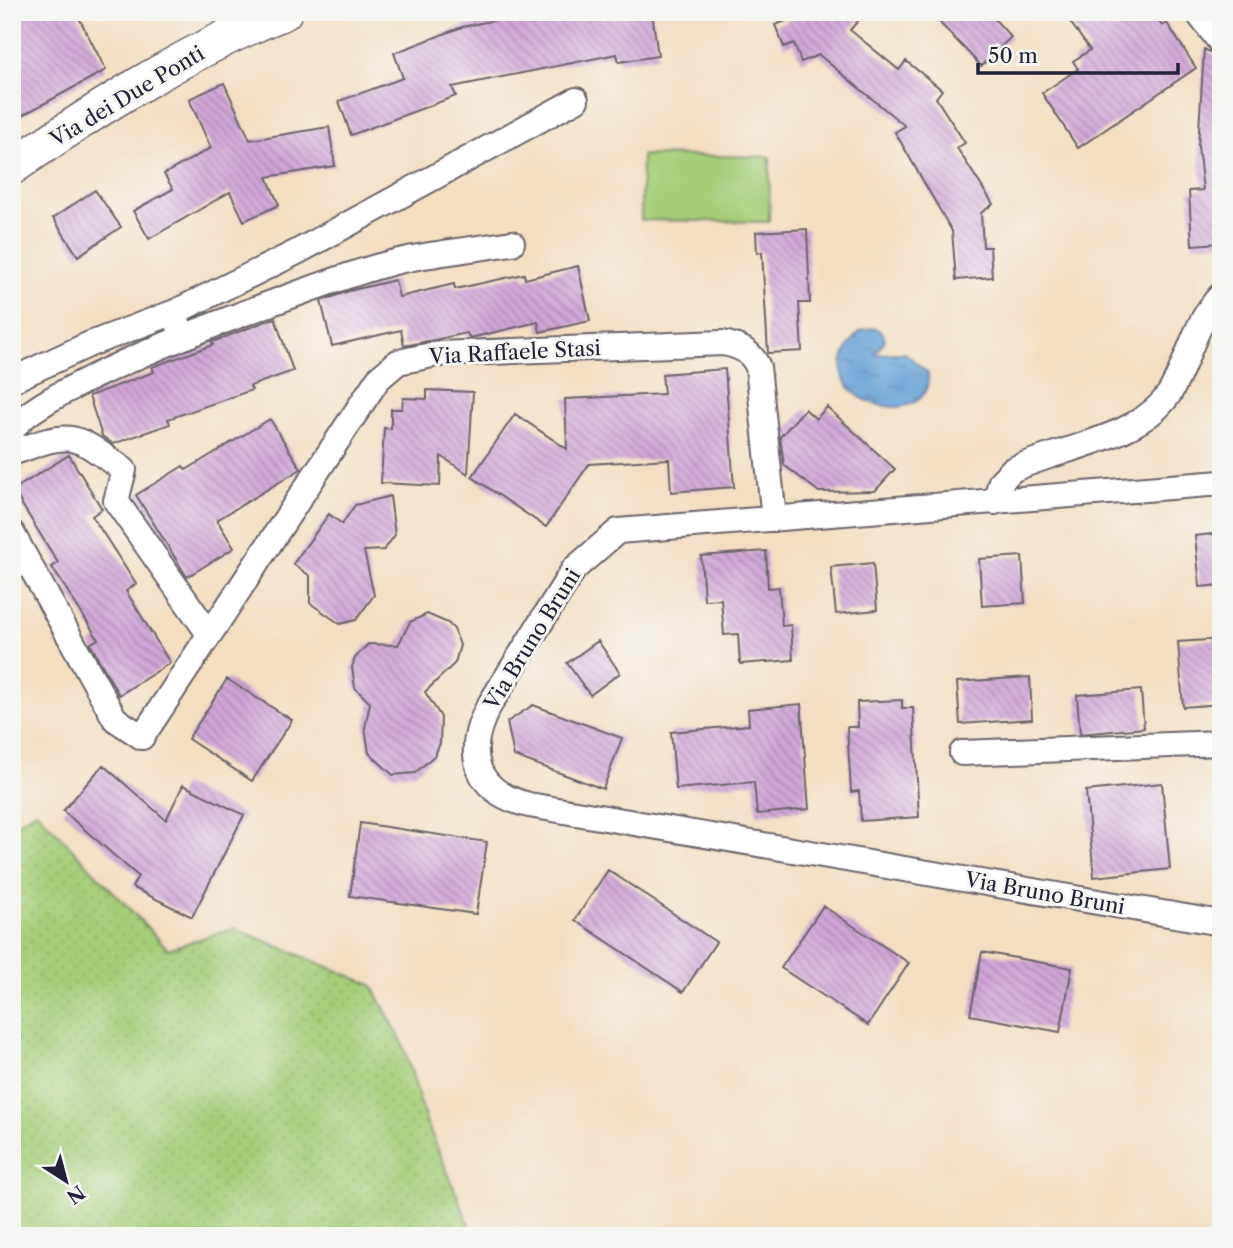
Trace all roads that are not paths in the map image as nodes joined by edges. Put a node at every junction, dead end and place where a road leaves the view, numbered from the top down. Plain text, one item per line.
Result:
1 (284, 12) edge
2 (1197, 12) edge
3 (1221, 43) edge
4 (576, 100) dead end
5 (12, 167) edge
6 (512, 243) dead end
7 (1221, 295) edge
8 (175, 313) junction
9 (182, 337) junction
10 (12, 380) edge
11 (12, 431) edge
12 (12, 453) edge
13 (1221, 483) edge
14 (995, 502) junction
15 (774, 519) junction
16 (12, 533) edge
17 (209, 634) junction
18 (1221, 743) edge
19 (962, 753) dead end
20 (1221, 923) edge

1 - 5 street, Via dei Due Ponti
2 - 3 street
4 - 8 street
6 - 9 street
7 - 14 street
8 - 9 street
8 - 10 street
9 - 11 street
12 - 17 street
13 - 14 street, Via Bruno Bruni
14 - 15 street, Via Bruno Bruni
15 - 17 street, Via Raffaele Stasi
15 - 20 street, Via Bruno Bruni
16 - 17 street, Via Raffaele Stasi
18 - 19 street

